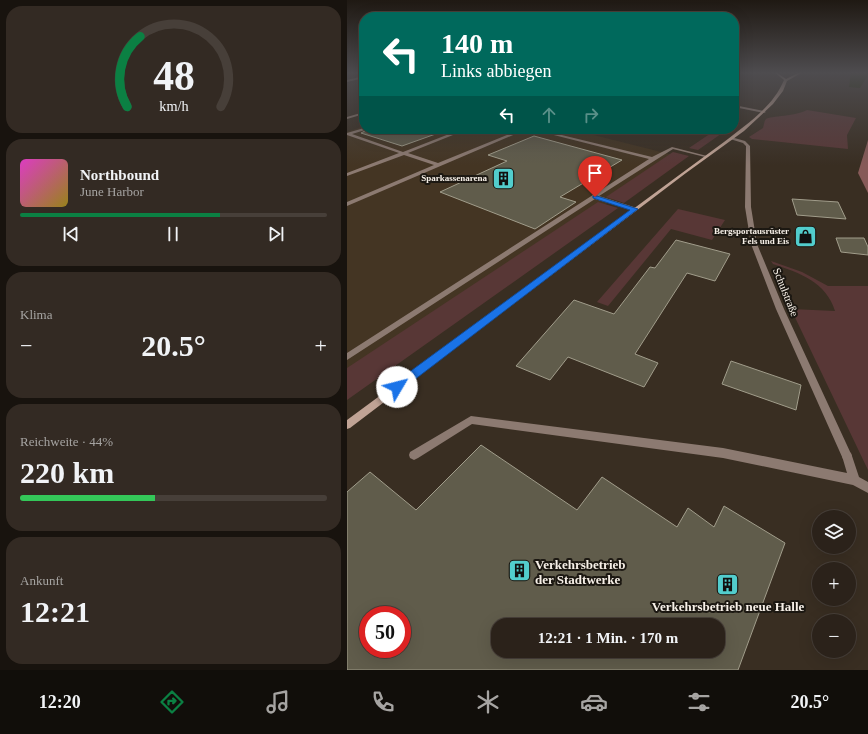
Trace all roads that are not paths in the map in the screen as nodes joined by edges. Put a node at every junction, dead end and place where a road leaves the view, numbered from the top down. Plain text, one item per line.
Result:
1 (772, 103) edge
2 (739, 107) edge
3 (764, 112) junction
4 (359, 114) edge
5 (347, 118) edge
6 (359, 130) edge
7 (739, 132) edge
8 (347, 134) edge
9 (453, 134) edge
10 (513, 134) edge
11 (552, 134) edge
12 (736, 134) edge
13 (731, 138) junction
14 (403, 154) junction
15 (705, 156) junction
16 (653, 159) junction
17 (438, 166) junction
18 (347, 175) edge
19 (595, 197) junction
20 (347, 204) edge
21 (635, 209) junction
22 (348, 355) edge
23 (347, 425) edge
24 (414, 455) dead end
25 (855, 480) junction
26 (868, 488) edge

1 - 3 main road
2 - 3 street
3 - 7 main road
4 - 5 street
6 - 8 street
8 - 14 street
9 - 14 street
10 - 17 street
11 - 16 street
12 - 13 main road
13 - 15 main road
13 - 25 street, Schulstraße
14 - 17 street
14 - 18 street
15 - 16 street
15 - 21 main road
16 - 19 street
17 - 20 street
19 - 21 street
19 - 22 street
21 - 23 main road
24 - 25 street
25 - 26 street

